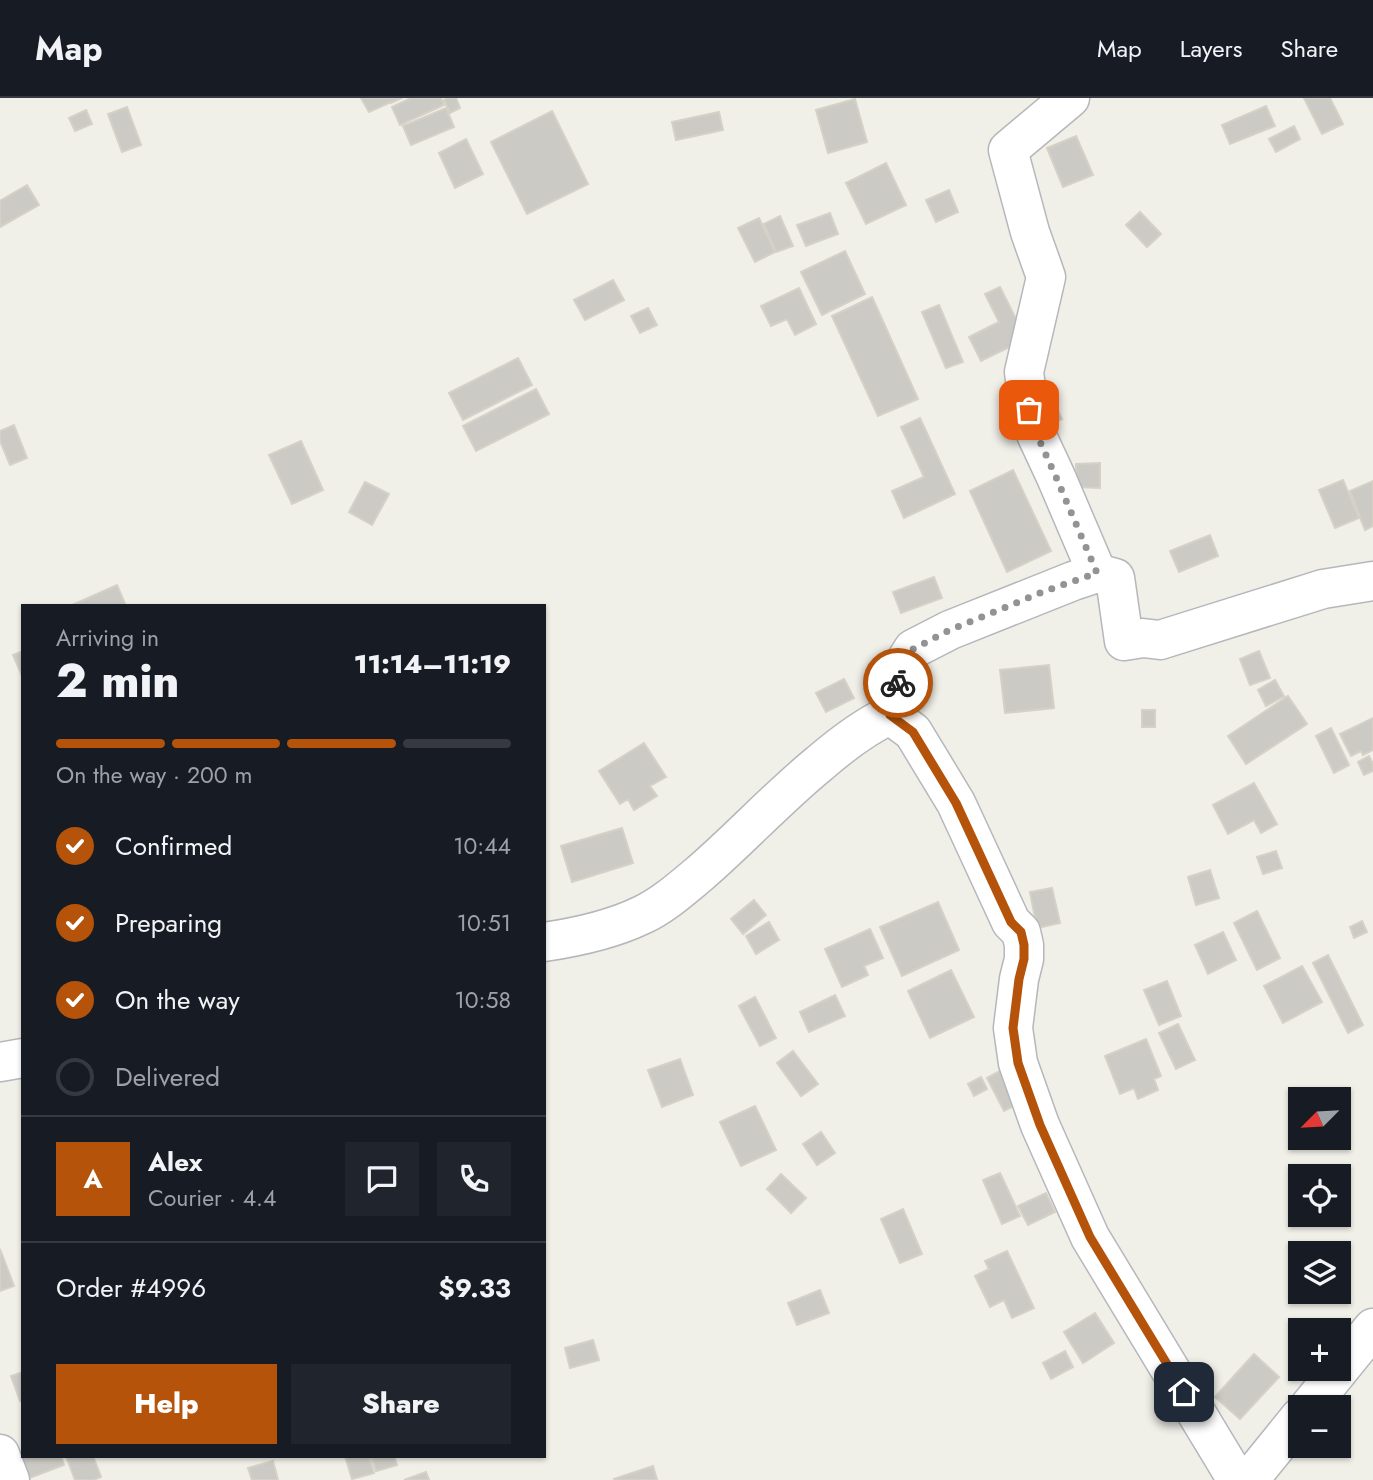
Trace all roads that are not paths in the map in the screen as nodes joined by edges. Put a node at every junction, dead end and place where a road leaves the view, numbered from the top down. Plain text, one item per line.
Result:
1 (1070, 98) edge
2 (1097, 573) junction
3 (1373, 581) edge
4 (890, 715) junction
5 (546, 942) edge
6 (21, 1058) edge
7 (0, 1062) edge
8 (1373, 1328) edge
9 (1319, 1395) edge
10 (1288, 1432) edge
11 (0, 1454) edge
12 (10, 1480) edge
13 (1237, 1480) edge
14 (1249, 1480) edge

1 - 2 street
2 - 3 street
2 - 4 street
4 - 5 street
4 - 13 street
6 - 7 street
8 - 9 street
10 - 14 street
11 - 12 street

